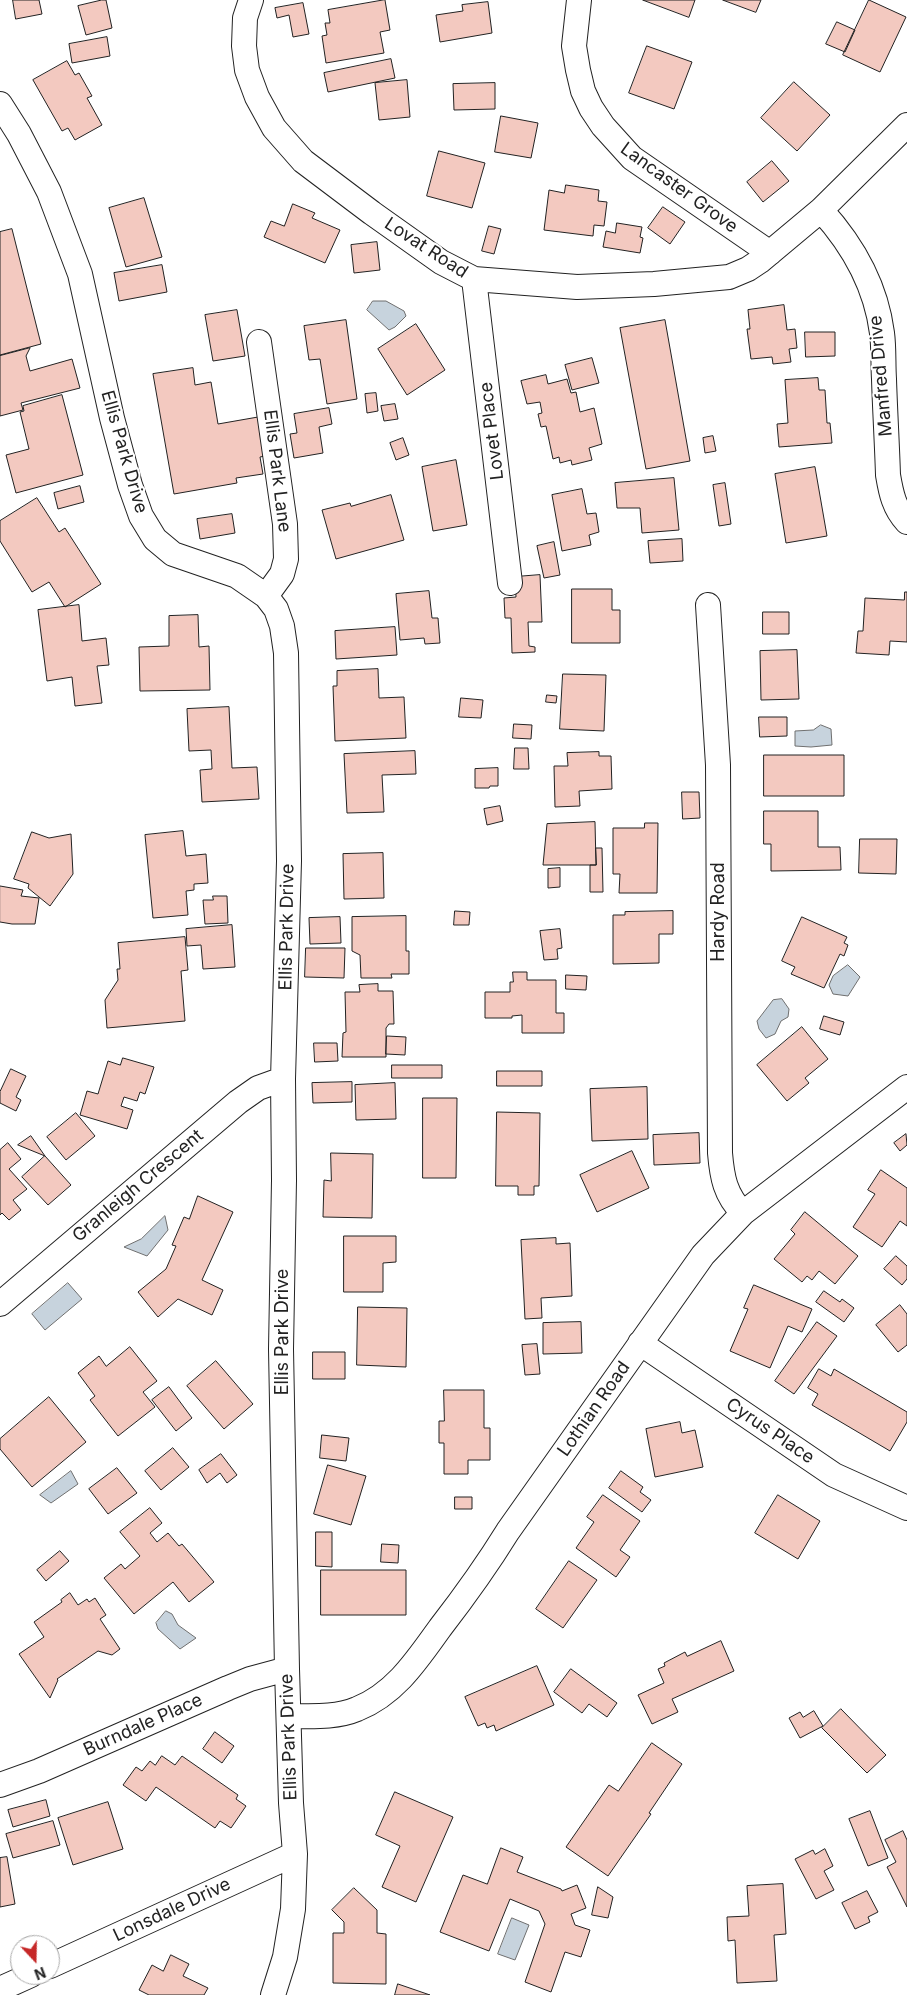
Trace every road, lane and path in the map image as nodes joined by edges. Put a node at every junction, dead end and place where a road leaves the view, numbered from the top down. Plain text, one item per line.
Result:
1 (251, 0) edge
2 (579, 0) edge
3 (0, 104) edge
4 (907, 125) edge
5 (821, 210) junction
6 (770, 253) junction
7 (474, 279) junction
8 (259, 342) dead end
9 (907, 522) edge
10 (510, 583) dead end
11 (266, 596) junction
12 (708, 605) dead end
13 (282, 1079) junction
14 (907, 1087) edge
15 (743, 1214) junction
16 (0, 1304) edge
17 (640, 1343) junction
18 (907, 1508) edge
19 (287, 1669) junction
20 (289, 1716) junction
21 (0, 1785) edge
22 (295, 1854) junction
23 (60, 1961) edge
24 (273, 1995) edge

1 - 7 street, Lovat Road
2 - 6 street, Lancaster Grove
3 - 11 street, Ellis Park Drive
4 - 5 street
5 - 6 street
5 - 9 street, Manfred Drive
6 - 7 street, Lovat Road
7 - 10 street, Lovet Place
8 - 11 street, Ellis Park Lane
11 - 13 street, Ellis Park Drive
12 - 15 street, Hardy Road
13 - 16 street, Granleigh Crescent
13 - 19 street, Ellis Park Drive
14 - 15 street, Lothian Road
15 - 17 street, Lothian Road
17 - 18 street, Cyrus Place
17 - 20 street, Lothian Road
19 - 20 street, Ellis Park Drive
19 - 21 street, Burndale Place
20 - 22 street, Ellis Park Drive
22 - 23 street, Lonsdale Drive
22 - 24 street, Ellis Park Drive

